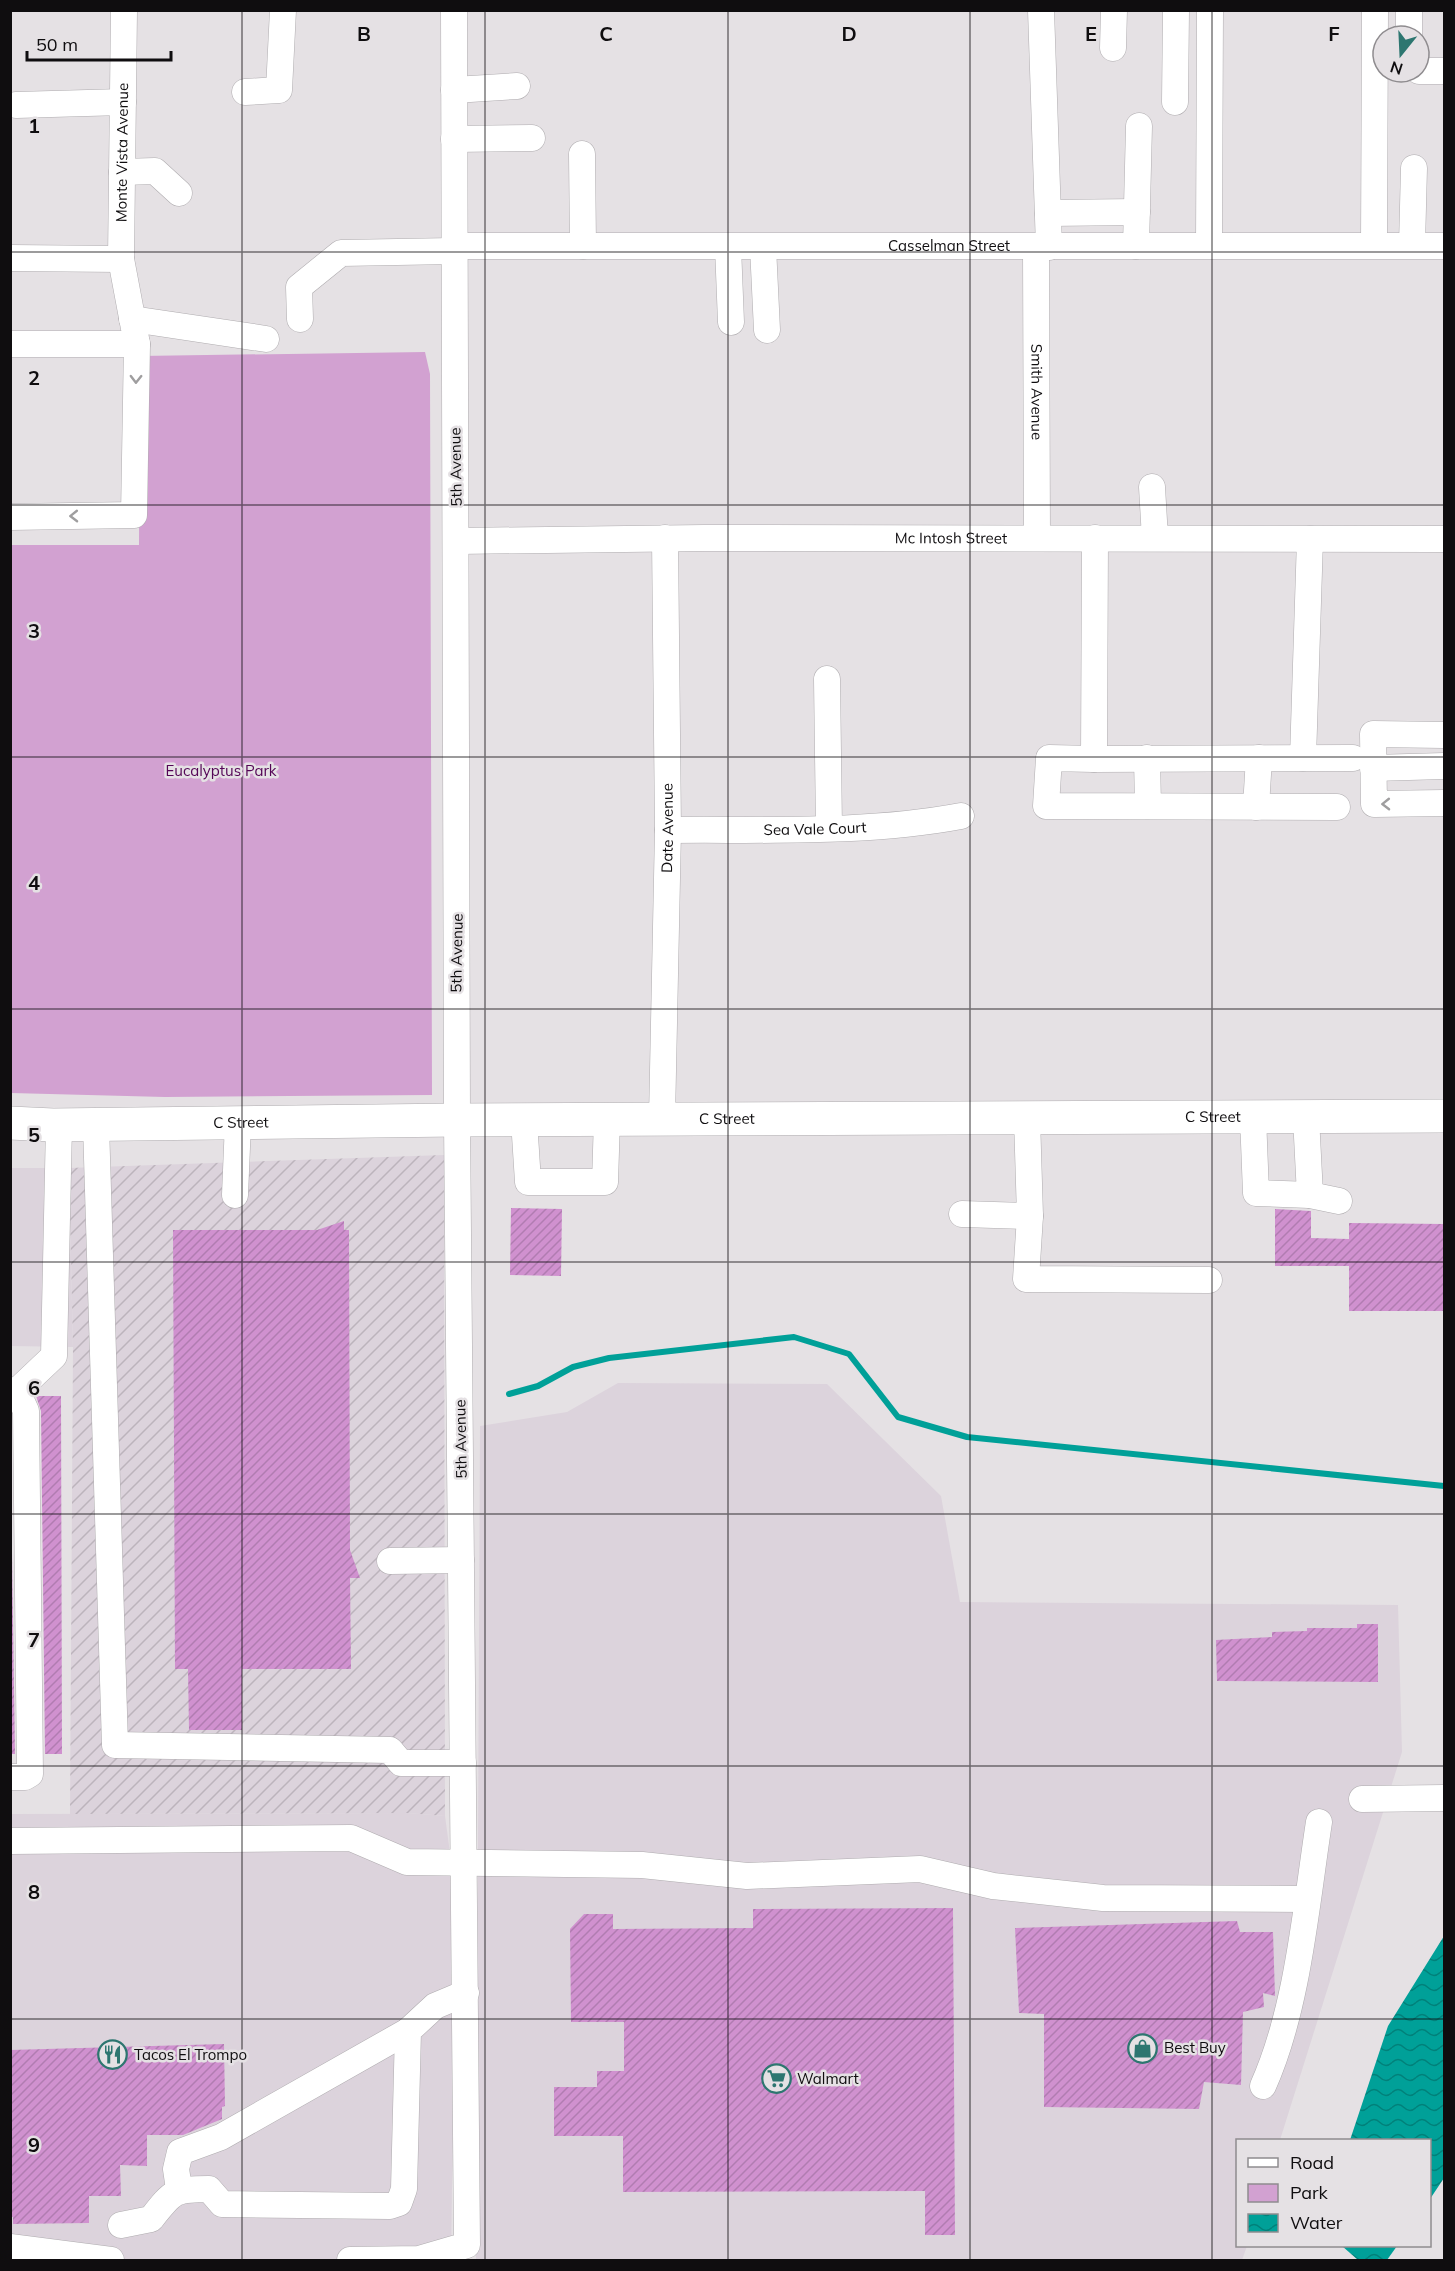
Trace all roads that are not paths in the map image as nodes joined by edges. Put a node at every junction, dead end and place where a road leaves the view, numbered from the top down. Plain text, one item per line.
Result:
1 (124, 10) edge
2 (282, 10) edge
3 (454, 10) edge
4 (1041, 10) edge
5 (1113, 10) edge
6 (1176, 10) edge
7 (1210, 10) edge
8 (1375, 10) edge
9 (1113, 48) dead end
10 (517, 86) dead end
11 (454, 90) junction
12 (245, 92) dead end
13 (123, 102) junction
14 (1175, 102) dead end
15 (16, 105) dead end
16 (1139, 126) dead end
17 (532, 138) dead end
18 (454, 139) junction
19 (582, 154) dead end
20 (1414, 168) dead end
21 (122, 172) junction
22 (179, 194) dead end
23 (1137, 212) junction
24 (1048, 213) junction
25 (1209, 245) junction
26 (1374, 245) junction
27 (1412, 245) junction
28 (583, 246) junction
29 (1136, 246) junction
30 (1444, 246) edge
31 (728, 247) junction
32 (763, 247) junction
33 (1042, 248) junction
34 (453, 249) junction
35 (10, 258) edge
36 (121, 259) junction
37 (300, 319) dead end
38 (731, 322) dead end
39 (767, 330) dead end
40 (135, 332) junction
41 (266, 339) dead end
42 (10, 344) edge
43 (1152, 487) dead end
44 (10, 517) edge
45 (665, 538) junction
46 (1036, 538) junction
47 (1095, 538) junction
48 (1155, 538) junction
49 (1310, 539) junction
50 (1444, 539) edge
51 (457, 541) junction
52 (827, 679) dead end
53 (1444, 735) edge
54 (1259, 758) junction
55 (1303, 758) junction
56 (1094, 759) junction
57 (1147, 759) junction
58 (1363, 763) junction
59 (1444, 766) edge
60 (1444, 803) edge
61 (1148, 806) junction
62 (1256, 807) junction
63 (1338, 807) dead end
64 (961, 816) dead end
65 (829, 828) junction
66 (668, 830) junction
67 (1444, 1116) edge
68 (1253, 1117) junction
69 (1306, 1117) junction
70 (1027, 1118) junction
71 (607, 1119) junction
72 (662, 1119) junction
73 (457, 1120) junction
74 (524, 1120) junction
75 (238, 1123) junction
76 (10, 1124) edge
77 (59, 1125) junction
78 (96, 1125) junction
79 (235, 1195) dead end
80 (1310, 1195) junction
81 (1338, 1201) dead end
82 (962, 1214) dead end
83 (1030, 1216) junction
84 (1209, 1280) dead end
85 (14, 1390) edge
86 (461, 1560) junction
87 (390, 1561) dead end
88 (463, 1763) junction
89 (10, 1777) edge
90 (1444, 1798) edge
91 (1362, 1799) dead end
92 (1319, 1822) dead end
93 (10, 1841) edge
94 (464, 1862) junction
95 (1307, 1899) junction
96 (466, 1993) junction
97 (408, 2031) junction
98 (1263, 2086) dead end
99 (179, 2189) junction
100 (121, 2225) dead end
101 (10, 2247) edge
102 (111, 2260) edge
103 (350, 2260) edge

1 - 13 street, Monte Vista Avenue
2 - 12 street
3 - 11 street, 5th Avenue
4 - 24 street, Smith Avenue
5 - 9 street
6 - 14 street
7 - 25 street
8 - 26 street
10 - 11 street
11 - 18 street, 5th Avenue
13 - 15 street
13 - 21 street, Monte Vista Avenue
16 - 23 street
17 - 18 street
18 - 34 street, 5th Avenue
19 - 28 street
20 - 27 street
21 - 22 street
21 - 36 street, Monte Vista Avenue
23 - 24 street
23 - 29 street
24 - 33 street, Smith Avenue
25 - 26 street, Casselman Street
25 - 29 street, Casselman Street
26 - 27 street, Casselman Street
27 - 30 street, Casselman Street
28 - 31 street, Casselman Street
28 - 34 street, Casselman Street
29 - 33 street, Casselman Street
31 - 32 street, Casselman Street
31 - 38 street
32 - 33 street, Casselman Street
32 - 39 street
33 - 46 street, Smith Avenue
34 - 37 street, Casselman Street
34 - 51 street, 5th Avenue
35 - 36 street
36 - 40 street, Monte Vista Avenue
40 - 41 street
40 - 42 street
40 -> 44 street, Monte Vista Avenue
43 - 48 street
45 - 46 street, Mc Intosh Street
45 - 51 street, Mc Intosh Street
45 - 66 street, Date Avenue
46 - 47 street, Mc Intosh Street
47 - 48 street, Mc Intosh Street
47 - 56 street
48 - 49 street, Mc Intosh Street
49 - 50 street, Mc Intosh Street
49 - 55 street
51 - 73 street, 5th Avenue
52 - 65 street
53 - 58 street
54 - 55 street
54 - 57 street
54 - 62 street
55 - 58 street
56 - 57 street
56 - 61 street
57 - 61 street
58 - 59 street
60 -> 58 street
61 - 62 street
62 - 63 street
64 - 65 street, Sea Vale Court
65 - 66 street, Sea Vale Court
66 - 72 street, Date Avenue
67 - 69 main road, C Street
68 - 69 main road, C Street
68 - 70 main road, C Street
68 - 80 street
69 - 80 street
70 - 72 main road, C Street
70 - 83 street
71 - 72 main road, C Street
71 - 74 main road, C Street
71 - 74 street
73 - 74 main road, C Street
73 - 75 main road, C Street
73 - 86 street, 5th Avenue
75 - 78 main road, C Street
75 - 79 street
76 - 77 main road, C Street
77 - 78 main road, C Street
77 - 85 street
78 - 88 street
80 - 81 street
82 - 83 street
83 - 84 street
85 - 89 street
86 - 87 street
86 - 88 street, 5th Avenue
88 - 94 street, 5th Avenue
90 - 91 street
92 - 95 street
93 - 94 street
94 - 95 street
94 - 96 street, 5th Avenue
95 - 98 street
96 - 97 street
96 - 103 street, 5th Avenue
97 - 99 street
97 - 99 street
99 - 100 street
101 - 102 street

